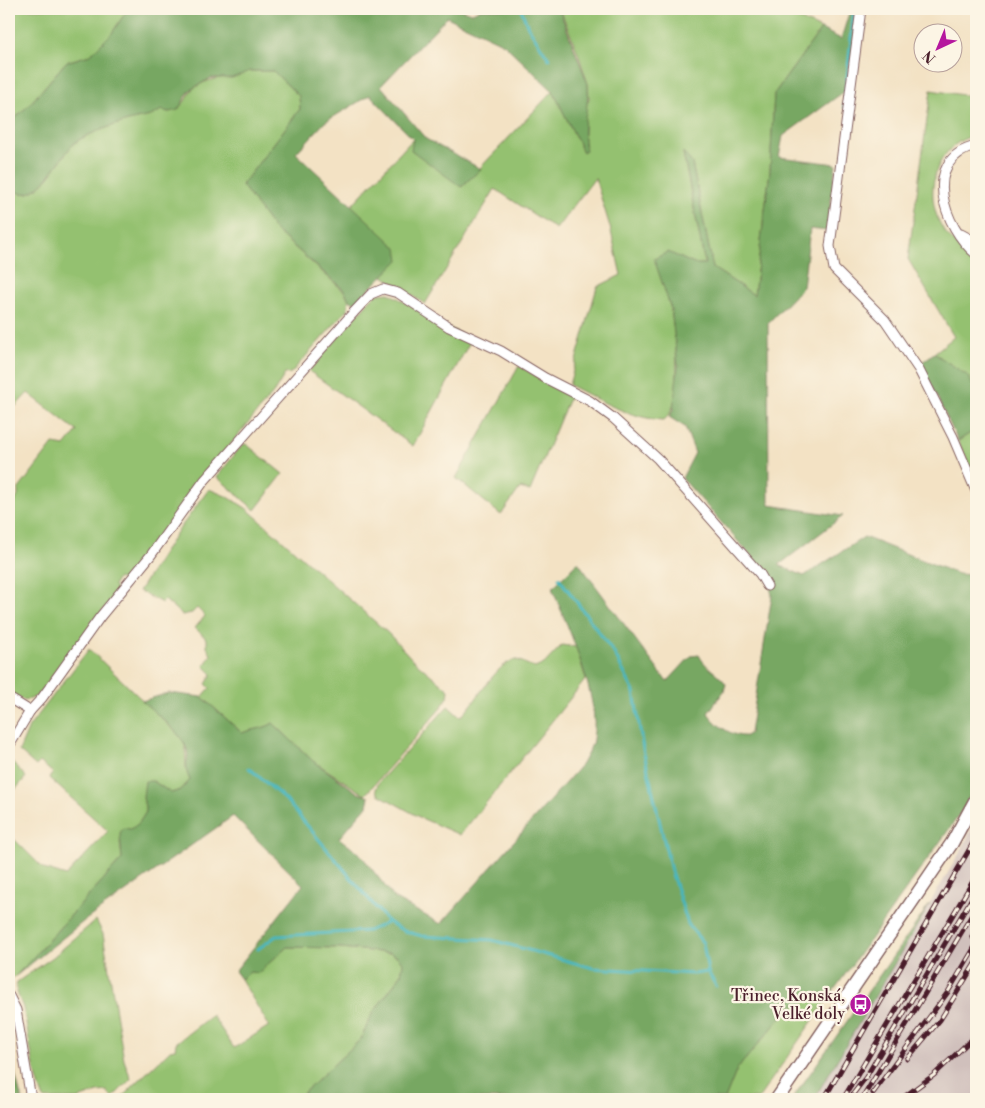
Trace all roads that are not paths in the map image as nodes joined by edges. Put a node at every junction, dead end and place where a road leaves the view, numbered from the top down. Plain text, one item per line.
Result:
1 (861, 9) edge
2 (976, 146) edge
3 (959, 233) junction
4 (976, 242) edge
5 (976, 254) edge
6 (976, 491) edge
7 (767, 586) dead end
8 (9, 698) edge
9 (30, 711) junction
10 (9, 746) edge
11 (976, 799) edge
12 (9, 996) edge
13 (31, 1099) edge
14 (777, 1099) edge

1 - 6 street
2 - 3 street
3 - 4 street
3 - 5 street
7 - 9 street
8 - 9 street
9 - 10 street
11 - 14 main road
12 - 13 street

